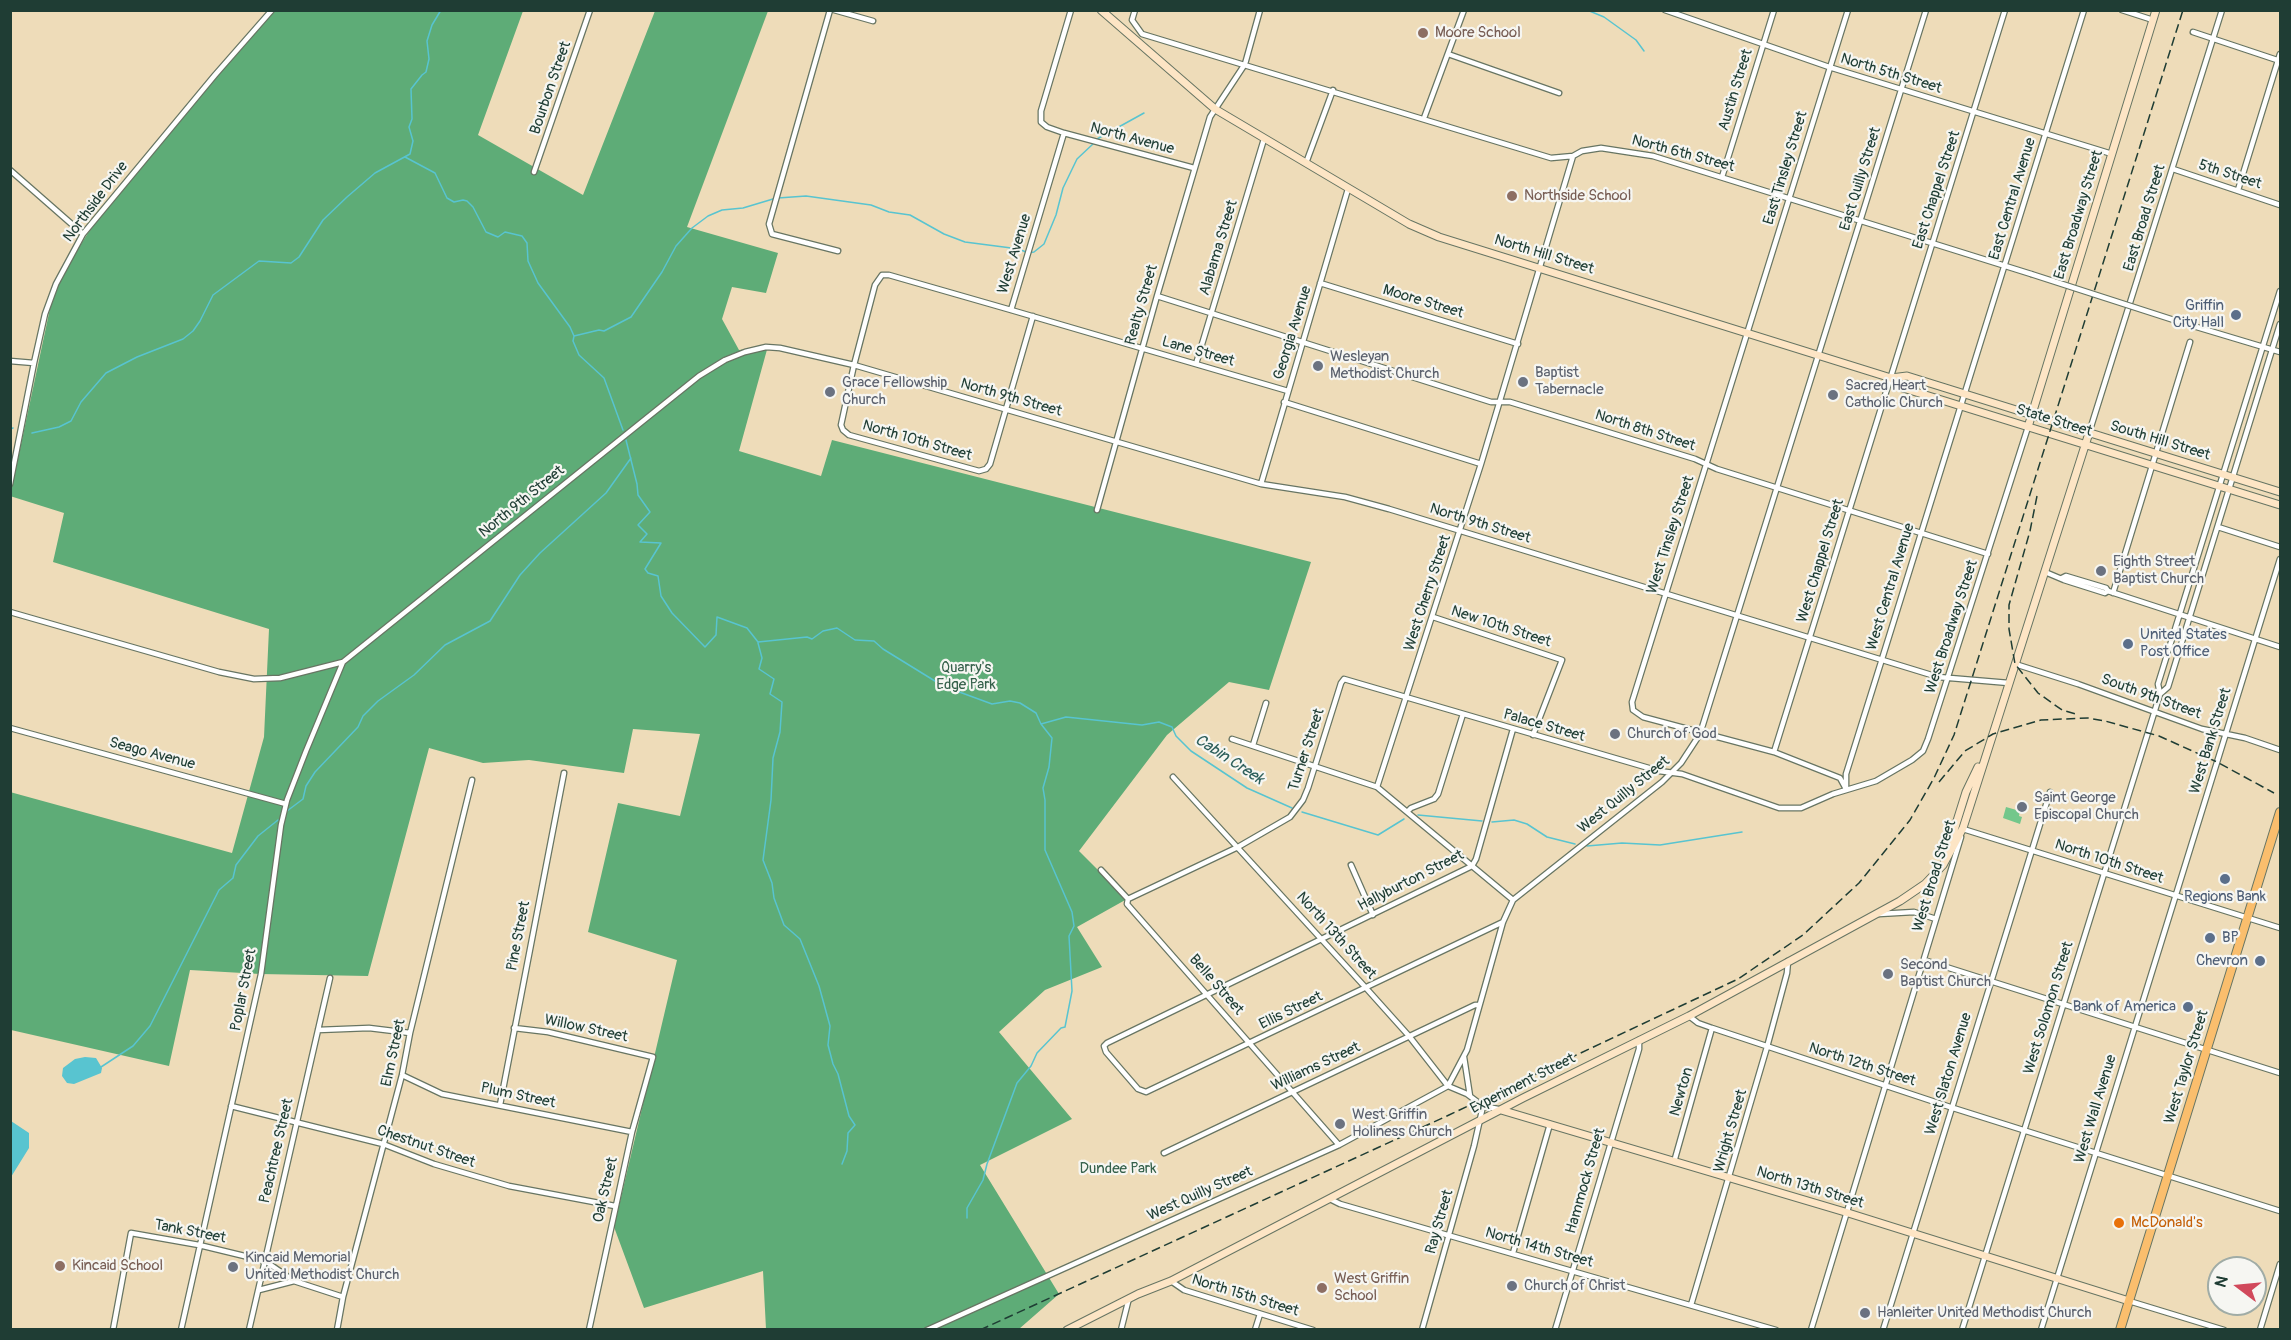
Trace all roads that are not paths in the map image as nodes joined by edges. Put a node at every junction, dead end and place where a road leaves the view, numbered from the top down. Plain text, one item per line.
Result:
1 (272, 10) edge
2 (590, 10) edge
3 (832, 10) edge
4 (1071, 10) edge
5 (1101, 10) edge
6 (1135, 10) edge
7 (1260, 10) edge
8 (1464, 10) edge
9 (1665, 10) edge
10 (1774, 10) edge
11 (1848, 10) edge
12 (1926, 10) edge
13 (2005, 10) edge
14 (2084, 10) edge
15 (2122, 10) edge
16 (2156, 10) edge
17 (2222, 10) edge
18 (2153, 20) junction
19 (873, 21) dead end
20 (2193, 32) dead end
21 (2214, 39) junction
22 (1763, 45) junction
23 (1448, 54) junction
24 (2280, 54) edge
25 (2280, 60) edge
26 (1245, 64) junction
27 (1829, 67) junction
28 (1901, 89) junction
29 (1333, 90) junction
30 (1560, 93) dead end
31 (1215, 109) junction
32 (1974, 111) junction
33 (1424, 118) junction
34 (1064, 133) junction
35 (2046, 134) junction
36 (1264, 139) junction
37 (2112, 154) junction
38 (1573, 156) junction
39 (1306, 163) junction
40 (1194, 168) junction
41 (2173, 169) junction
42 (10, 171) edge
43 (534, 172) dead end
44 (1722, 177) junction
45 (1348, 189) junction
46 (2238, 190) junction
47 (1789, 197) junction
48 (2280, 205) edge
49 (1861, 220) junction
50 (83, 234) junction
51 (1933, 243) junction
52 (838, 251) dead end
53 (2004, 266) junction
54 (1541, 268) junction
55 (1320, 283) junction
56 (2280, 291) edge
57 (1157, 296) junction
58 (1011, 310) junction
59 (1212, 314) junction
60 (1033, 316) junction
61 (2280, 324) edge
62 (1747, 332) junction
63 (2190, 342) dead end
64 (1302, 343) junction
65 (1518, 344) junction
66 (2263, 346) junction
67 (1142, 348) junction
68 (2273, 349) junction
69 (2280, 352) edge
70 (1819, 355) junction
71 (10, 361) edge
72 (34, 363) junction
73 (1196, 364) junction
74 (854, 365) junction
75 (1891, 378) junction
76 (1288, 391) junction
77 (1965, 394) junction
78 (1284, 402) junction
79 (1500, 402) junction
80 (1961, 406) junction
81 (1006, 409) junction
82 (2032, 414) junction
83 (2028, 427) junction
84 (2089, 433) junction
85 (1117, 441) junction
86 (2085, 445) junction
87 (2156, 454) junction
88 (1481, 464) junction
89 (1706, 464) junction
90 (2152, 465) junction
91 (2222, 474) junction
92 (2232, 477) junction
93 (10, 484) edge
94 (1261, 484) junction
95 (2219, 486) junction
96 (1777, 488) junction
97 (2229, 489) junction
98 (2280, 492) edge
99 (2280, 505) edge
100 (1097, 510) dead end
101 (1849, 511) junction
102 (2218, 527) junction
103 (1461, 530) junction
104 (1921, 533) junction
105 (2280, 547) edge
106 (1988, 554) junction
107 (2280, 559) edge
108 (2045, 572) junction
109 (1665, 592) junction
110 (2110, 592) junction
111 (10, 612) edge
112 (1738, 615) junction
113 (2180, 615) junction
114 (1433, 618) junction
115 (2190, 618) junction
116 (1810, 637) junction
117 (2256, 639) junction
118 (2280, 647) edge
119 (1881, 659) junction
120 (343, 662) junction
121 (2015, 664) junction
122 (1948, 678) junction
123 (2009, 683) junction
124 (2160, 694) junction
125 (1407, 696) junction
126 (1266, 703) dead end
127 (2154, 711) junction
128 (1463, 714) junction
129 (10, 728) edge
130 (1513, 729) junction
131 (1700, 734) junction
132 (2226, 734) junction
133 (1533, 735) junction
134 (1232, 738) dead end
135 (1991, 741) junction
136 (1253, 745) junction
137 (2280, 750) edge
138 (1774, 752) junction
139 (1315, 766) junction
140 (564, 772) dead end
141 (1670, 773) junction
142 (1173, 777) dead end
143 (472, 780) dead end
144 (1377, 787) junction
145 (1846, 789) junction
146 (2050, 792) dead end
147 (286, 804) junction
148 (1407, 812) junction
149 (2280, 813) edge
150 (1964, 828) junction
151 (1238, 847) junction
152 (2032, 850) junction
153 (1351, 865) dead end
154 (1943, 865) junction
155 (1472, 866) junction
156 (1101, 870) dead end
157 (2103, 872) junction
158 (2175, 896) junction
159 (1128, 899) junction
160 (1513, 900) junction
161 (1900, 901) junction
162 (1914, 912) junction
163 (1873, 914) junction
164 (1373, 915) junction
165 (2247, 917) junction
166 (1936, 919) junction
167 (1503, 922) junction
168 (2280, 928) edge
169 (1321, 939) junction
170 (1923, 960) junction
171 (1788, 961) junction
172 (330, 978) dead end
173 (1990, 980) junction
174 (1366, 988) junction
175 (1209, 994) junction
176 (2063, 1004) junction
177 (1479, 1005) junction
178 (1689, 1016) junction
179 (2134, 1026) junction
180 (514, 1028) junction
181 (1712, 1028) junction
182 (318, 1030) junction
183 (410, 1033) junction
184 (1409, 1036) junction
185 (1639, 1040) junction
186 (1251, 1043) junction
187 (1104, 1046) joint
188 (1767, 1047) junction
189 (2206, 1049) junction
190 (1464, 1056) junction
191 (653, 1057) joint
192 (2280, 1073) edge
193 (402, 1075) junction
194 (1885, 1084) junction
195 (1448, 1086) junction
196 (1293, 1091) junction
197 (1470, 1096) junction
198 (500, 1105) junction
199 (231, 1106) junction
200 (1483, 1106) junction
201 (1950, 1107) junction
202 (1501, 1110) junction
203 (1481, 1120) junction
204 (296, 1121) junction
205 (1550, 1124) junction
206 (2024, 1130) junction
207 (632, 1132) junction
208 (383, 1143) junction
209 (1610, 1143) junction
210 (1339, 1145) junction
211 (1164, 1153) dead end
212 (2094, 1153) junction
213 (1674, 1161) junction
214 (2168, 1175) junction
215 (1730, 1178) junction
216 (1330, 1199) junction
217 (615, 1206) junction
218 (2280, 1211) edge
219 (1845, 1212) junction
220 (1911, 1234) junction
221 (1448, 1235) junction
222 (199, 1245) junction
223 (1513, 1253) junction
224 (1985, 1256) junction
225 (265, 1261) junction
226 (2280, 1264) edge
227 (1573, 1271) junction
228 (2056, 1278) junction
229 (294, 1281) junction
230 (1171, 1281) junction
231 (259, 1290) junction
232 (343, 1297) junction
233 (1129, 1298) junction
234 (2129, 1301) junction
235 (1691, 1305) junction
236 (1260, 1314) junction
237 (113, 1329) edge
238 (181, 1329) edge
239 (249, 1329) edge
240 (337, 1329) edge
241 (589, 1329) edge
242 (927, 1329) edge
243 (1067, 1329) edge
244 (1121, 1329) edge
245 (1255, 1329) edge
246 (1313, 1329) edge
247 (1422, 1329) edge
248 (1555, 1329) edge
249 (1776, 1329) edge
250 (1811, 1329) edge
251 (1883, 1329) edge
252 (1962, 1329) edge
253 (2041, 1329) edge
254 (2120, 1329) edge
255 (2224, 1329) edge
256 (2260, 1329) edge

1 - 50 street, Northside Drive
2 - 43 street, Bourbon Street
3 - 19 street
3 - 52 street
4 - 34 street, North Avenue
5 - 31 main road, North Hill Street
6 - 26 street, North 6th Street
7 - 26 street, Realty Street
8 - 23 street
9 - 22 street, North 5th Street
10 - 22 street, Austin Street
11 - 27 street, East Tinsley Street
12 - 28 street, East Quilly Street
13 - 32 street, East Chappel Street
14 - 35 street, East Central Avenue
15 - 18 street
16 - 18 main road, East Broadway Street
17 - 21 street, East Broad Street
18 - 37 main road, East Broadway Street
20 - 21 street
21 - 25 street
21 - 41 street, East Broad Street
22 - 27 street, North 5th Street
22 - 44 street, Austin Street
23 - 30 street
23 - 33 street
24 - 25 street
25 - 46 street
26 - 29 street, North 6th Street
26 - 31 street, Realty Street
27 - 28 street, North 5th Street
27 - 47 street, East Tinsley Street
28 - 32 street, North 5th Street
28 - 49 street, East Quilly Street
29 - 33 street, North 6th Street
29 - 39 street
31 - 36 main road, North Hill Street
31 - 40 street, Realty Street
32 - 35 street, North 5th Street
32 - 51 street, East Chappel Street
33 - 38 street, North 6th Street
34 - 40 street, North Avenue
34 - 58 street, West Avenue
35 - 37 street, North 5th Street
35 - 53 street, East Central Avenue
36 - 39 main road, North Hill Street
36 - 59 street, Alabama Street
37 - 82 main road, East Broadway Street
38 - 44 street, North 6th Street
38 - 54 street, West Cherry Street
39 - 45 main road, North Hill Street
40 - 57 street, Realty Street
41 - 46 street, 5th Street
41 - 84 street, East Broad Street
42 - 50 street
44 - 47 street, North 6th Street
45 - 54 main road, North Hill Street
45 - 55 street, Georgia Avenue
46 - 48 street, 5th Street
47 - 49 street, North 6th Street
47 - 62 street, East Tinsley Street
49 - 51 street, North 6th Street
49 - 70 street, East Quilly Street
50 - 72 street, Northside Drive
51 - 53 street, North 6th Street
51 - 75 street, East Chappel Street
53 - 66 street, North 6th Street, bridge
53 - 77 street, East Central Avenue
54 - 62 main road, North Hill Street
54 - 65 street, West Cherry Street
55 - 64 street, Georgia Avenue
55 - 65 street, Moore Street
56 - 66 street, West Solomon Street
57 - 59 street, North 8th Street
57 - 67 street, Realty Street
58 - 60 street, West Avenue
58 - 74 street
59 - 64 street, North 8th Street
59 - 73 street, Alabama Street
60 - 67 street, Lane Street
60 - 81 street
61 - 68 street, West Solomon Street
62 - 70 main road, North Hill Street
62 - 89 street, West Tinsley Street
63 - 87 street
64 - 76 street, Georgia Avenue
64 - 79 street, North 8th Street
65 - 79 street, West Cherry Street
66 - 68 street, North 6th Street
66 - 91 street, West Solomon Street
67 - 73 street, Lane Street
67 - 85 street, Realty Street
68 - 69 street, North 6th Street
68 - 92 street, West Solomon Street
70 - 75 main road, North Hill Street
70 - 96 street, West Quilly Street
71 - 72 street
72 - 93 street, Northside Drive
73 - 76 street, Lane Street
74 - 81 street, North 9th Street
74 - 81 street, North 10th Street
74 - 120 street, North 9th Street
75 - 77 main road, North Hill Street
75 - 80 main road, State Street
75 - 101 street, West Chappel Street
76 - 78 street, Georgia Avenue
77 - 80 street, West Central Avenue
77 - 82 main road, North Hill Street
78 - 88 street
78 - 94 street, Georgia Avenue
79 - 88 street, West Cherry Street
79 - 89 street, North 8th Street
80 - 83 main road, State Street
80 - 104 street, West Central Avenue
81 - 85 street, North 9th Street
82 - 83 main road, East Broadway Street
82 - 84 main road, South Hill Street
83 - 86 main road, State Street
83 - 106 street, West Broadway Street
84 - 86 main road, West Broad Street
84 - 87 main road, South Hill Street
85 - 94 street, North 9th Street
85 - 100 street, Realty Street
86 - 90 main road, State Street
86 - 108 main road, West Broad Street
87 - 90 street
87 - 91 main road, South Hill Street
88 - 103 street, West Cherry Street
89 - 96 street, North 8th Street
89 - 109 street, West Tinsley Street
90 - 95 main road, State Street
90 - 110 street
91 - 92 main road, South Hill Street
91 - 95 street, West Solomon Street
92 - 97 street, West Solomon Street
92 - 98 main road, South Hill Street
94 - 103 street, North 9th Street
95 - 97 main road, State Street
95 - 113 street, West Solomon Street
96 - 101 street, North 8th Street
96 - 112 street, West Quilly Street
97 - 99 main road, State Street
97 - 102 street, West Solomon Street
101 - 104 street, North 8th Street
101 - 116 street, West Chappel Street
102 - 105 street
102 - 115 street, West Solomon Street
103 - 109 street, North 9th Street
103 - 114 street, West Cherry Street
104 - 106 street, North 8th Street
104 - 119 street, West Central Avenue
106 - 122 street, West Broadway Street
107 - 117 street, West Bank Street
108 - 110 street
108 - 121 main road, West Broad Street
109 - 112 street, North 9th Street
109 - 131 street, West Tinsley Street
110 - 113 street
111 - 120 street, North 9th Street
112 - 116 street, North 9th Street
112 - 131 street, West Quilly Street
113 - 115 street
113 - 124 street, West Solomon Street
114 - 125 street, West Cherry Street
114 - 133 street, New 10th Street
115 - 117 street
115 - 124 street, West Solomon Street
116 - 119 street, North 9th Street
116 - 138 street, West Chappel Street
117 - 118 street
117 - 132 street, West Bank Street
119 - 122 street, North 9th Street
119 - 145 street, West Central Avenue
120 - 147 street, Poplar Street
121 - 123 main road, West Broad Street
121 - 127 street, South 9th Street
122 - 123 street
122 - 145 street, West Broadway Street
123 - 135 main road, West Broad Street
124 - 127 street, West Solomon Street
125 - 128 street, Palace Street
125 - 139 street, Turner Street
125 - 144 street, West Cherry Street
126 - 136 street
127 - 132 street, South 9th Street
127 - 157 street, West Solomon Street
128 - 130 street, Palace Street
128 - 148 street
129 - 147 street, Seago Avenue
130 - 133 street, Palace Street
130 - 155 street, Hallyburton Street
131 - 138 street
131 - 141 street, West Quilly Street
132 - 137 street, South 9th Street
132 - 158 street, West Bank Street
133 - 141 street, Palace Street
134 - 136 street
135 - 150 main road, West Broad Street
135 - 154 main road
136 - 139 street
138 - 145 street
139 - 144 street
139 - 151 street, Turner Street
140 - 180 street, Pine Street
141 - 145 street, Palace Street
141 - 160 street, West Quilly Street
142 - 151 street, North 13th Street
143 - 183 street, Elm Street
144 - 148 street
146 - 152 street, West Slaton Avenue
147 - 199 street, Poplar Street
148 - 155 street
149 - 165 main road, West Taylor Street
150 - 152 street, North 10th Street
150 - 154 main road, Experiment Street
150 - 166 street, West Broad Street
151 - 159 street, Turner Street
151 - 169 street, North 13th Street
152 - 157 street, North 10th Street
152 - 173 street, West Slaton Avenue
153 - 164 street
154 - 161 main road, Experiment Street
155 - 160 street
155 - 164 street, Hallyburton Street
156 - 159 street, Belle Street
157 - 158 street, North 10th Street
157 - 176 street, West Solomon Street
158 - 165 street, North 10th Street
158 - 179 street, West Wall Avenue
159 - 175 street, Belle Street
160 - 167 street, West Quilly Street
161 - 162 street
161 - 163 main road, Experiment Street
162 - 163 street
162 - 166 street
163 - 171 main road, Experiment Street
164 - 169 street, Hallyburton Street
165 - 168 street, North 10th Street
165 - 189 main road, West Taylor Street
166 - 170 street, West Broad Street
167 - 174 street, Ellis Street
167 - 177 street, West Quilly Street
169 - 174 street, North 13th Street
169 - 175 street, Hallyburton Street
170 - 173 street
170 - 194 street, West Broad Street
171 - 178 main road, Experiment Street
171 - 188 street, Wright Street
172 - 182 street, Peachtree Street
173 - 176 street
173 - 201 street, West Slaton Avenue
174 - 184 street, North 13th Street
174 - 186 street, Ellis Street
175 - 186 street, Belle Street
175 - 187 street, Hallyburton Street
176 - 179 street
176 - 206 street, West Solomon Street
177 - 184 street, Williams Street
177 - 190 street, West Quilly Street
178 - 181 street, North 12th Street
178 - 185 main road, Experiment Street
179 - 189 street
179 - 212 street, West Wall Avenue
180 - 191 street, Willow Street
180 - 198 street, Pine Street
181 - 188 street, North 12th Street
181 - 213 street, Newton
182 - 183 street
182 - 204 street, Peachtree Street
183 - 193 street, Elm Street
184 - 195 street, North 13th Street
184 - 196 street, Williams Street
185 - 202 main road, Experiment Street
185 - 209 street, Hammock Street
186 - 187 street, Ellis Street
186 - 196 street, Belle Street
188 - 194 street, North 12th Street
188 - 215 street, Wright Street
189 - 192 street
189 - 214 main road, West Taylor Street
190 - 195 street, West Quilly Street
190 - 197 street, West Quilly Street
191 - 207 street, Oak Street
193 - 198 street, Plum Street
193 - 208 street, Elm Street
194 - 201 street, North 12th Street
194 - 219 street, West Broad Street
195 - 197 street, North 13th Street
195 - 210 street, West Quilly Street
196 - 210 street, Belle Street
196 - 211 street, Williams Street
197 - 200 street, North 13th Street
198 - 207 street, Plum Street
199 - 204 street, Chestnut Street
199 - 222 street, Poplar Street
200 - 202 street, North 13th Street
200 - 203 street
201 - 206 street, North 12th Street
201 - 220 street, West Slaton Avenue
202 - 203 main road, Experiment Street
202 - 205 main road, North 13th Street
203 - 216 main road, Experiment Street
203 - 221 street, Ray Street
204 - 208 street, Chestnut Street
204 - 225 street, Peachtree Street
205 - 209 main road, North 13th Street
205 - 223 street
206 - 212 street, North 12th Street
206 - 224 street, West Solomon Street
207 - 217 street, Oak Street
208 - 217 street, Chestnut Street
208 - 232 street, Elm Street
209 - 213 main road, North 13th Street
209 - 227 street, Hammock Street
210 - 242 street, West Quilly Street
212 - 214 street, North 12th Street
212 - 228 street, West Wall Avenue
213 - 215 main road, North 13th Street
214 - 218 street, North 12th Street
214 - 234 main road, West Taylor Street
215 - 219 main road, North 13th Street
215 - 235 street, Wright Street
216 - 221 street, North 14th Street
216 - 230 main road, Experiment Street
217 - 241 street, Oak Street
219 - 220 main road, North 13th Street
219 - 250 street, West Broad Street
220 - 224 main road, North 13th Street
220 - 251 street, West Slaton Avenue
221 - 223 street, North 14th Street
221 - 247 street, Ray Street
222 - 225 street, Tank Street
222 - 237 street, Tank Street
222 - 238 street, Poplar Street
223 - 227 street, North 14th Street
224 - 228 main road, North 13th Street
224 - 252 street, West Solomon Street
225 - 229 street, Tank Street
225 - 231 street, Peachtree Street
226 - 256 street
227 - 235 street, North 14th Street
227 - 248 street, Hammock Street
228 - 234 main road, North 13th Street
228 - 253 street, West Wall Avenue
229 - 231 street
229 - 232 street, Tank Street
230 - 233 main road, Experiment Street
230 - 236 street, North 15th Street
231 - 239 street, Peachtree Street
232 - 240 street, Elm Street
233 - 243 main road, Experiment Street
233 - 244 street
234 - 254 main road, West Taylor Street
234 - 255 street
235 - 249 street, North 14th Street
236 - 245 street
236 - 246 street, North 15th Street

